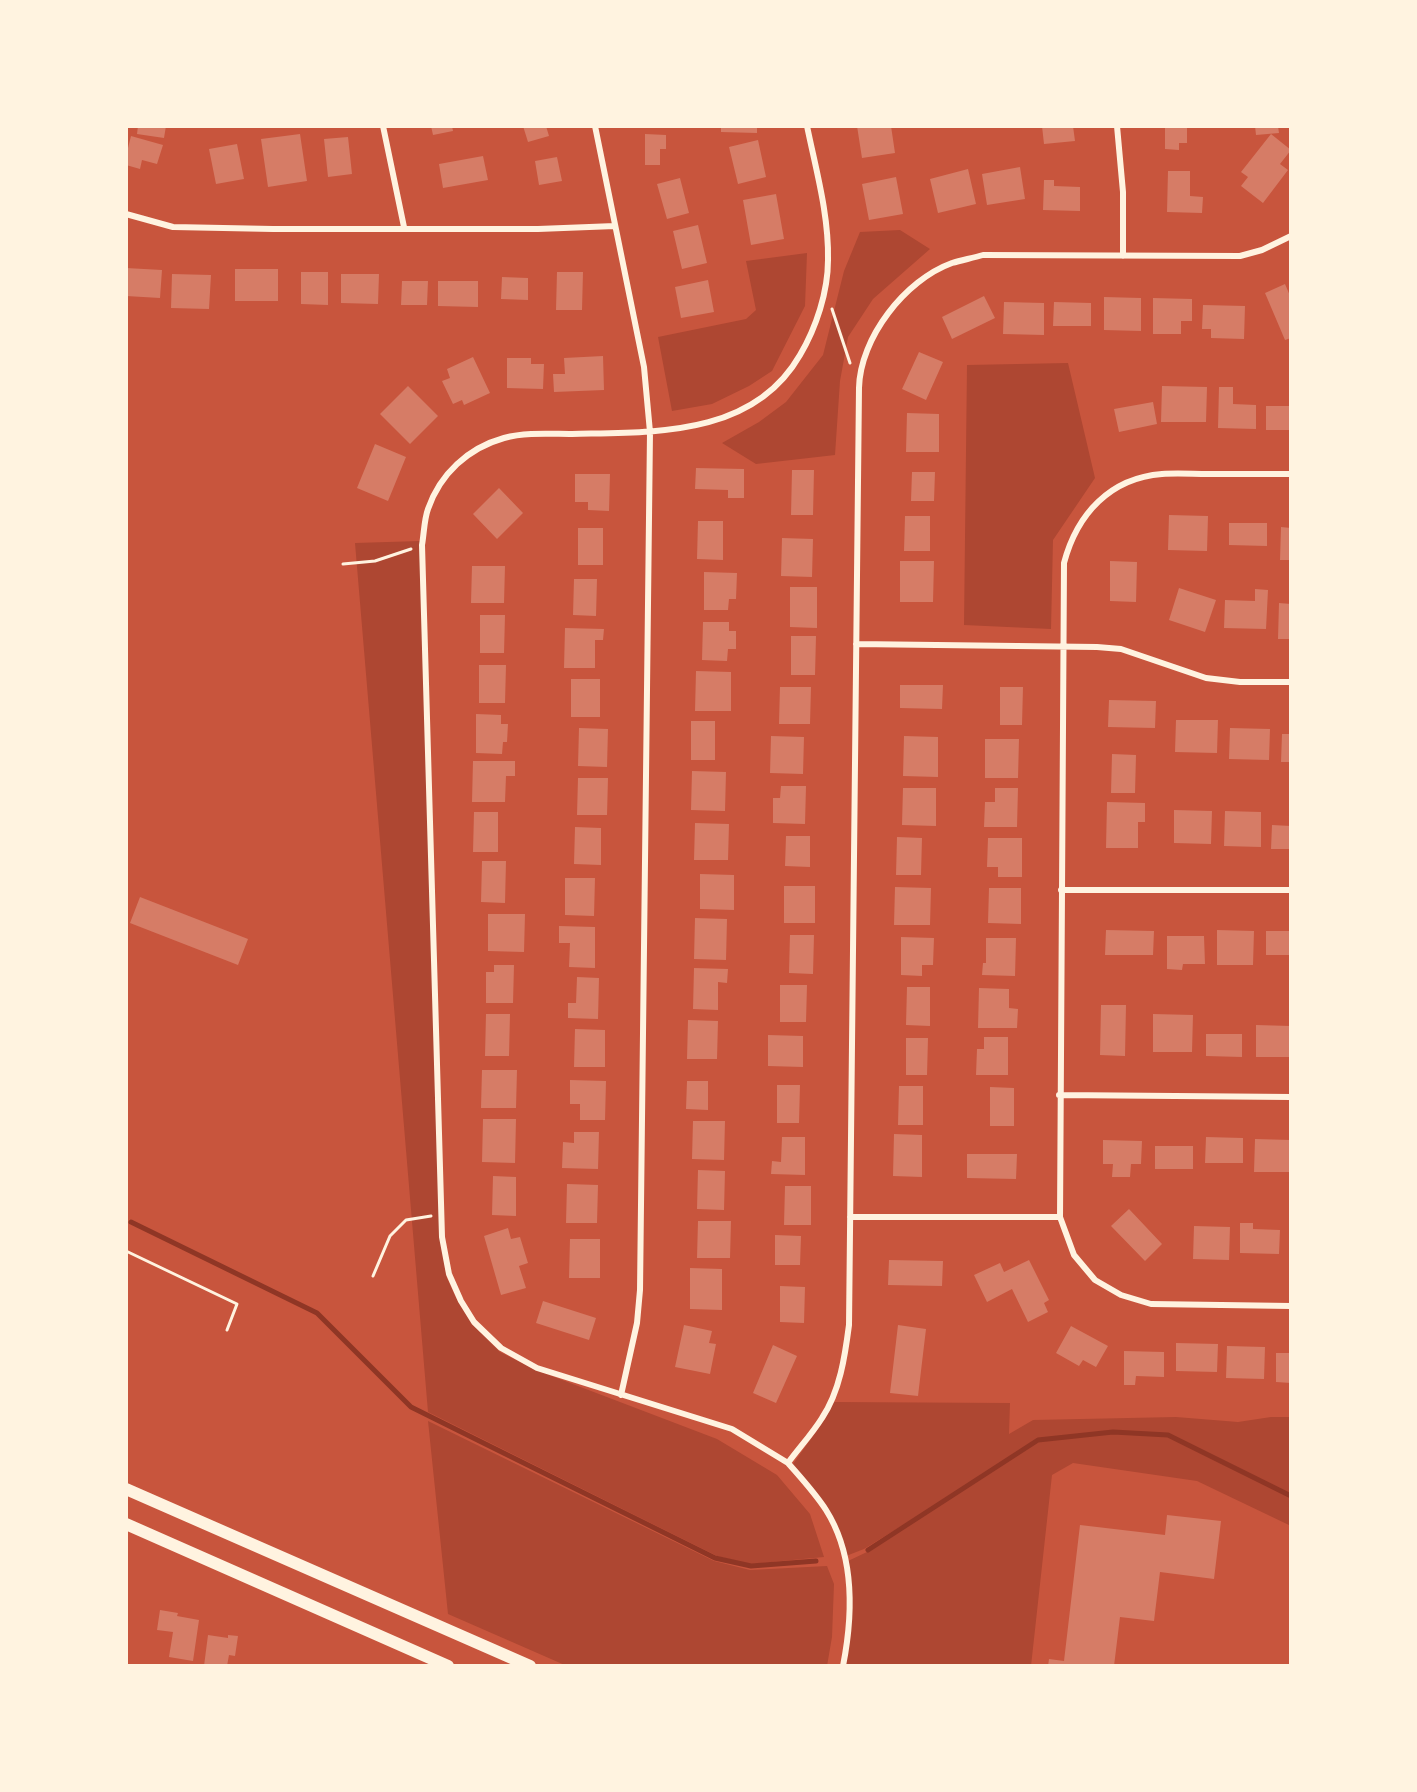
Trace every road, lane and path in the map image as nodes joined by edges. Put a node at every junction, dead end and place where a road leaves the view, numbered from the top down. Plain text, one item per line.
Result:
1 (383, 126) edge
2 (595, 126) edge
3 (807, 126) edge
4 (1117, 126) edge
5 (126, 214) edge
6 (615, 226) junction
7 (404, 227) junction
8 (1291, 236) edge
9 (1123, 256) junction
10 (825, 285) junction
11 (859, 388) junction
12 (650, 432) junction
13 (1291, 474) edge
14 (422, 545) junction
15 (343, 564) dead end
16 (856, 644) junction
17 (1063, 647) junction
18 (1291, 682) edge
19 (1061, 890) junction
20 (1291, 890) edge
21 (1059, 1095) junction
22 (1291, 1097) edge
23 (442, 1214) junction
24 (850, 1216) junction
25 (1060, 1217) junction
26 (126, 1251) edge
27 (373, 1276) dead end
28 (1291, 1306) edge
29 (227, 1330) dead end
30 (621, 1395) junction
31 (788, 1463) junction
32 (126, 1489) edge
33 (126, 1524) edge
34 (448, 1666) edge
35 (530, 1666) edge
36 (843, 1666) edge

1 - 7 street
2 - 6 street
3 - 10 street
4 - 9 street
5 - 7 street
6 - 7 street
6 - 12 street
8 - 9 street
9 - 11 street
10 - 11 path
10 - 12 street
11 - 16 street
12 - 14 street
12 - 30 street
13 - 17 street
14 - 15 path
14 - 23 street
16 - 17 street
16 - 24 street
17 - 18 street
17 - 19 street
19 - 20 street
19 - 21 street
21 - 22 street
21 - 25 street
23 - 27 path
23 - 30 street
24 - 25 street
24 - 31 street
25 - 28 street
26 - 29 path
30 - 31 street
31 - 36 street
32 - 35 main road
33 - 34 main road

